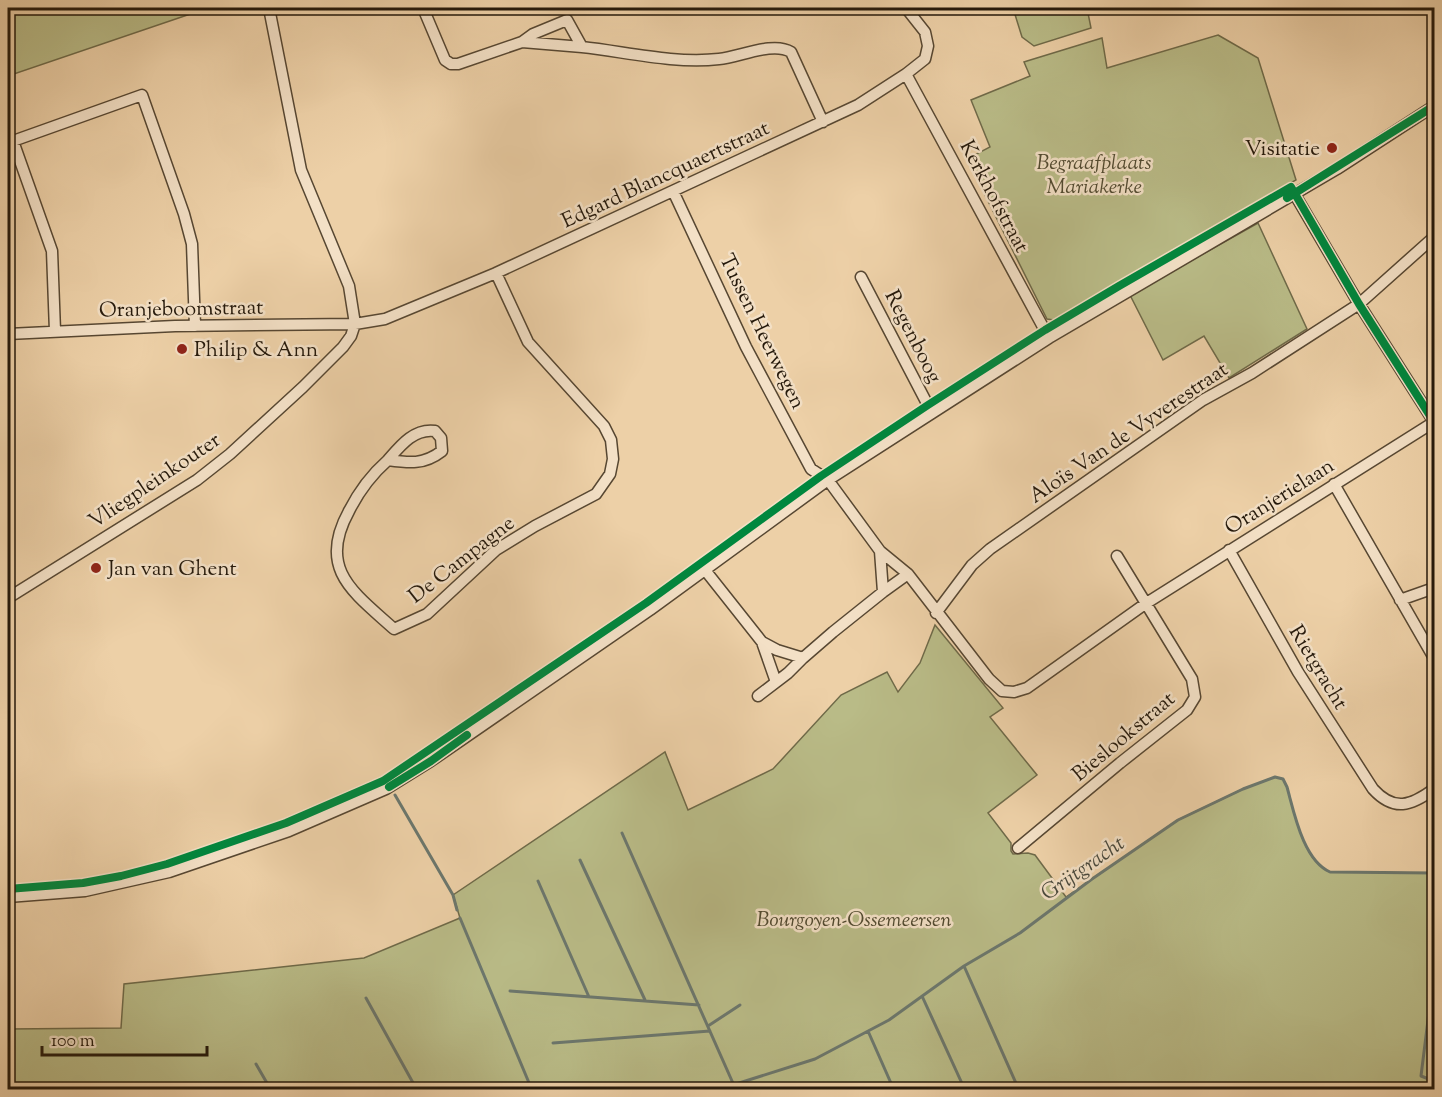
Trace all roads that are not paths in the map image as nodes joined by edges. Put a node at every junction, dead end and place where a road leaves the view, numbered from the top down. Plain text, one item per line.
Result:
1 (269, 8) edge
2 (423, 8) edge
3 (906, 8) edge
4 (522, 42) junction
5 (582, 47) junction
6 (906, 74) junction
7 (1434, 106) edge
8 (823, 122) junction
9 (674, 191) junction
10 (1294, 193) junction
11 (1434, 237) edge
12 (496, 273) junction
13 (861, 277) dead end
14 (1359, 304) junction
15 (355, 324) junction
16 (195, 326) junction
17 (55, 331) junction
18 (8, 334) edge
19 (1049, 338) junction
20 (932, 413) junction
21 (1434, 422) edge
22 (388, 460) junction
23 (828, 480) junction
24 (1334, 484) junction
25 (1229, 549) junction
26 (880, 551) junction
27 (1117, 556) dead end
28 (705, 570) junction
29 (908, 574) junction
30 (1434, 588) edge
31 (883, 592) junction
32 (8, 598) edge
33 (1400, 600) junction
34 (1145, 604) junction
35 (936, 613) junction
36 (762, 642) junction
37 (803, 658) junction
38 (1434, 658) edge
39 (776, 682) junction
40 (758, 696) dead end
41 (1434, 789) edge
42 (1018, 849) dead end
43 (8, 897) edge

1 - 15 street
2 - 4 street
3 - 6 street, Edgard Blancquaertstraat
4 - 5 street
4 - 5 street
5 - 8 street
6 - 8 street, Edgard Blancquaertstraat
6 - 19 street, Kerkhofstraat
7 - 10 street
8 - 9 street, Edgard Blancquaertstraat
9 - 12 street, Edgard Blancquaertstraat
9 - 23 street, Tussen Heerwegen
10 - 14 street
10 - 19 street
11 - 14 street, Aloïs Van de Vyverestraat
12 - 15 street, Edgard Blancquaertstraat
12 - 22 street, De Campagne
13 - 20 street, Regenboog
14 - 21 street
14 - 35 street, Aloïs Van de Vyverestraat
15 - 16 street, Oranjeboomstraat
15 - 32 street, Vliegpleinkouter
16 - 17 street, Oranjeboomstraat
16 - 17 street
17 - 18 street, Oranjeboomstraat
19 - 20 street
20 - 23 street
21 - 24 street, Oranjerielaan
22 - 22 street, De Campagne
23 - 26 street, Tussen Heerwegen
23 - 28 street
24 - 25 street, Oranjerielaan
24 - 33 street
25 - 34 street, Oranjerielaan
25 - 41 street, Rietgracht
26 - 29 street, Oranjerielaan
26 - 31 street
27 - 34 street
28 - 36 street
28 - 43 street
29 - 31 street
29 - 35 street, Oranjerielaan
30 - 33 street
31 - 37 street
33 - 38 street
34 - 35 street, Oranjerielaan
34 - 42 street, Bieslookstraat
36 - 37 street
36 - 39 street
37 - 39 street
39 - 40 street

